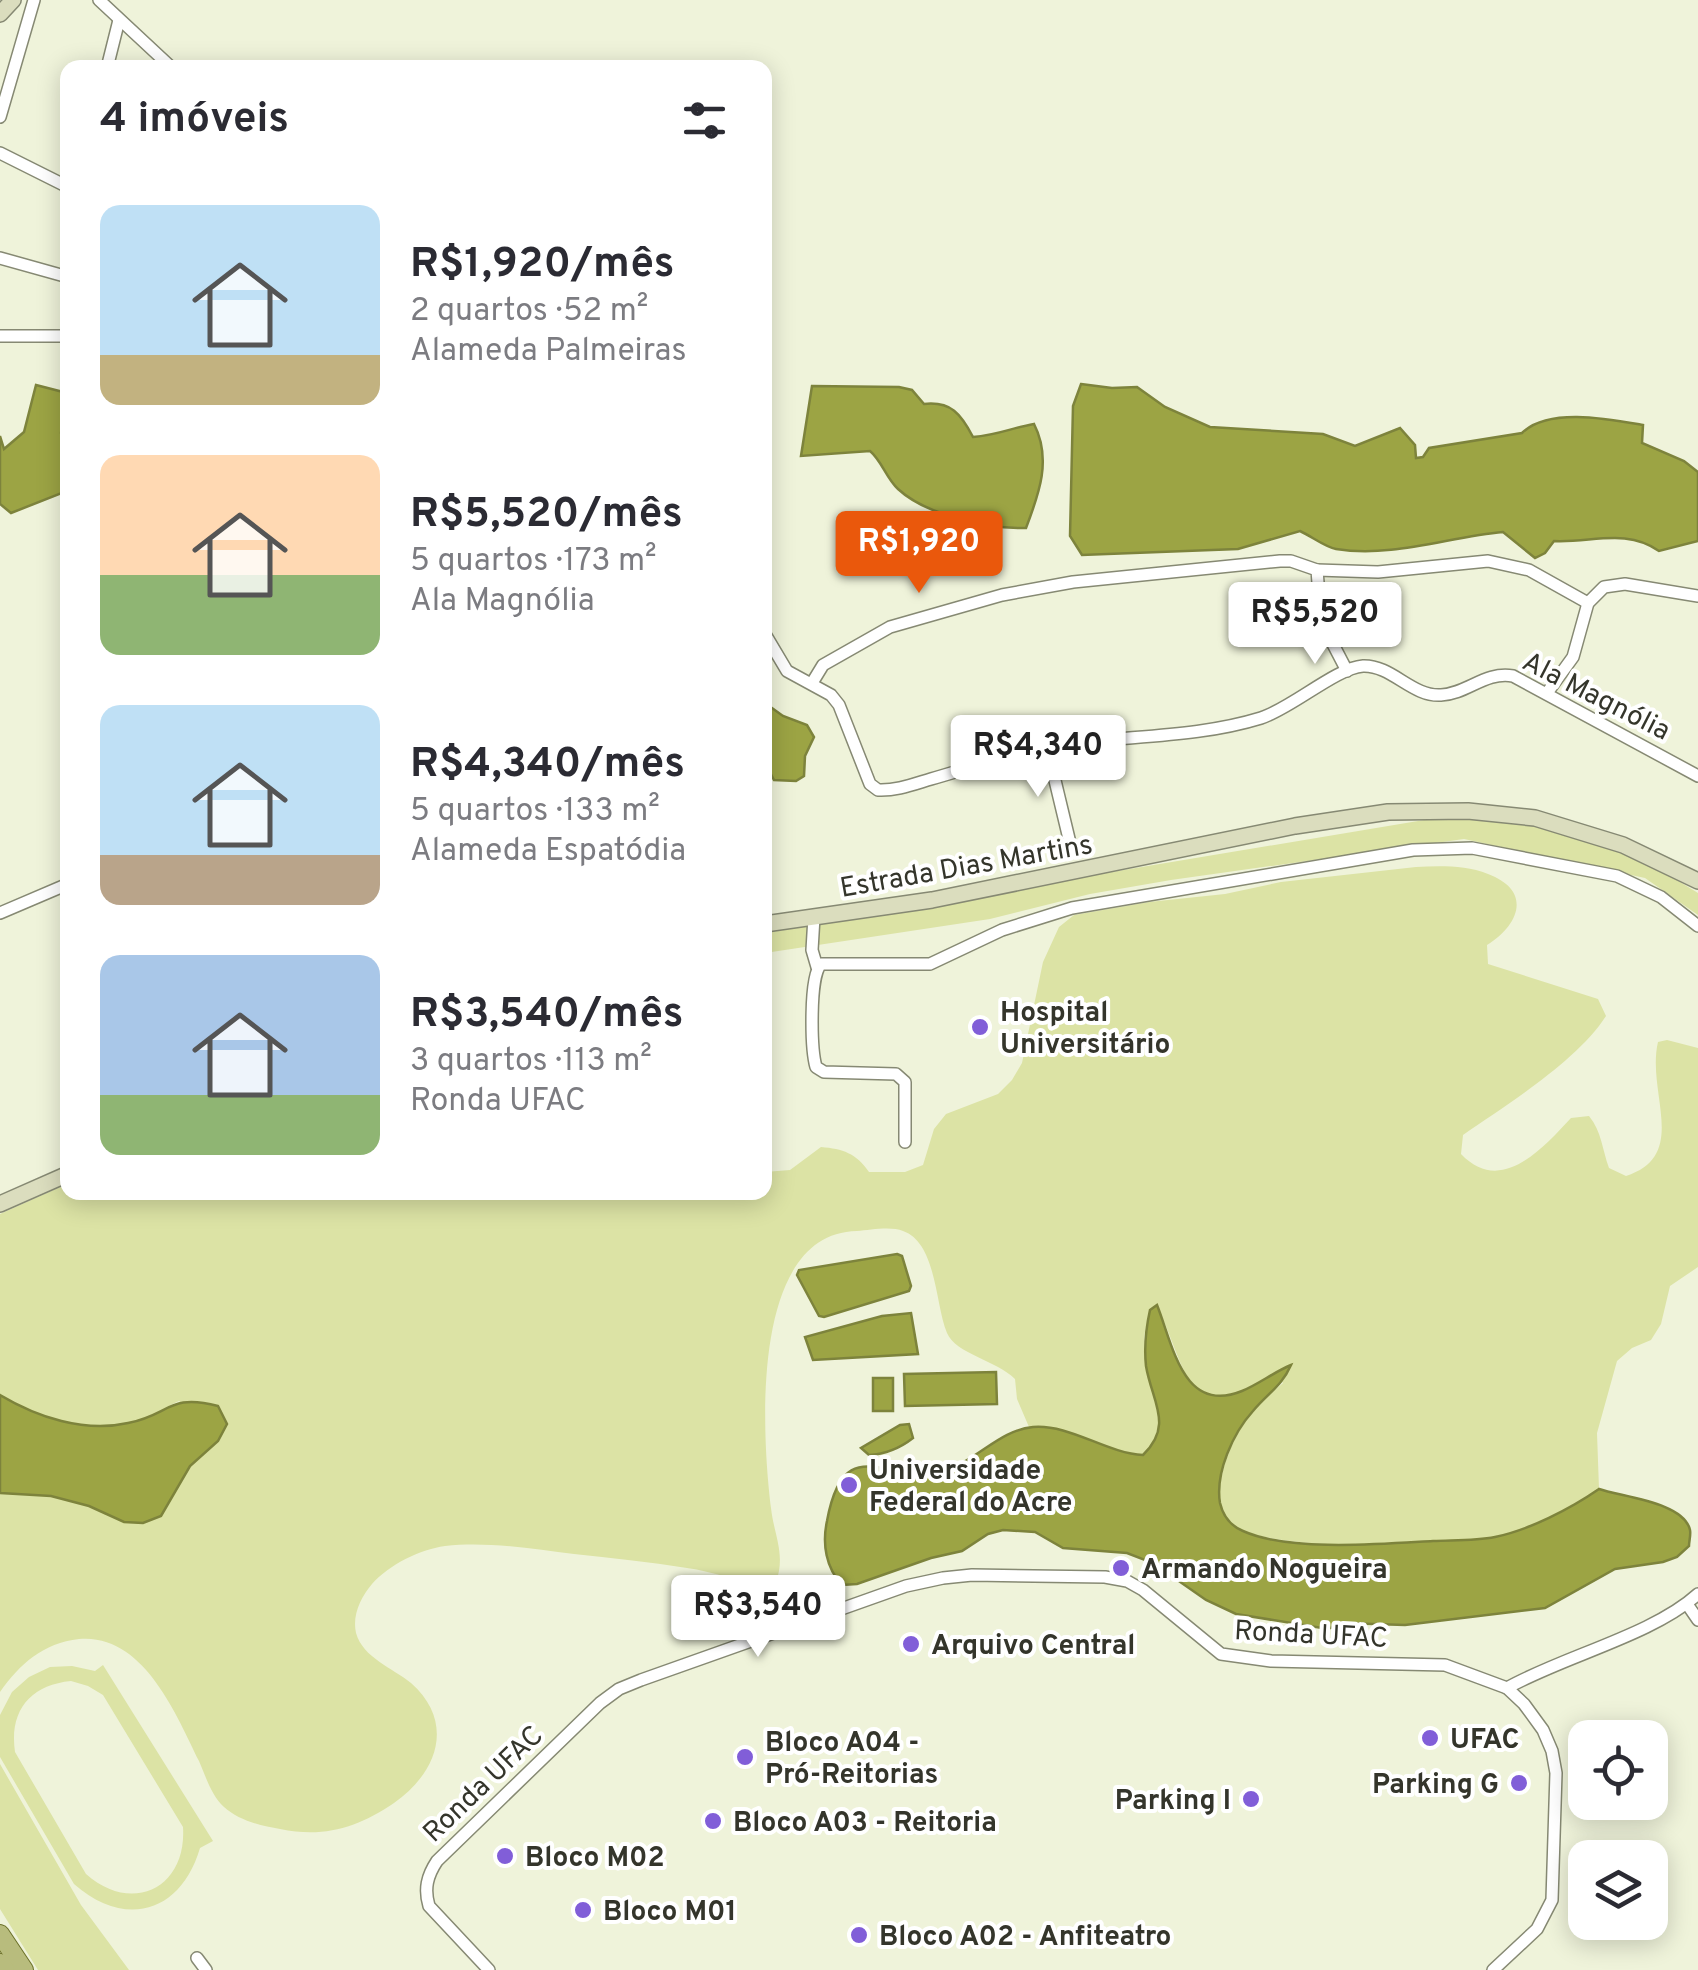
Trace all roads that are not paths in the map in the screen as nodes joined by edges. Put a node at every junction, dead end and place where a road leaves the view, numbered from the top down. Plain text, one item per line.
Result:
1 (12, 0) edge
2 (34, 0) edge
3 (99, 0) edge
4 (0, 14) edge
5 (119, 20) junction
6 (109, 60) edge
7 (163, 60) edge
8 (0, 116) edge
9 (0, 153) edge
10 (60, 182) edge
11 (0, 258) edge
12 (60, 275) edge
13 (0, 336) edge
14 (60, 336) edge
15 (1316, 570) junction
16 (1698, 596) edge
17 (1588, 603) junction
18 (772, 645) edge
19 (1347, 671) junction
20 (812, 683) junction
21 (1548, 693) junction
22 (1046, 747) junction
23 (1698, 776) edge
24 (1070, 843) dead end
25 (1698, 881) edge
26 (60, 887) edge
27 (0, 913) edge
28 (814, 917) junction
29 (772, 923) edge
30 (1698, 926) edge
31 (817, 967) junction
32 (905, 1142) dead end
33 (60, 1178) edge
34 (0, 1204) edge
35 (1698, 1594) edge
36 (1687, 1604) junction
37 (1698, 1620) edge
38 (1507, 1688) junction
39 (0, 1934) edge
40 (197, 1958) dead end
41 (0, 1964) edge
42 (4, 1970) edge
43 (24, 1970) edge
44 (206, 1970) edge
45 (489, 1970) edge
46 (1493, 1970) edge

1 - 4 street
2 - 8 street
3 - 5 street
5 - 6 street
5 - 7 street
9 - 10 street
11 - 12 street
13 - 14 street
15 - 17 street
15 - 19 street
15 - 20 street
16 - 17 street
17 - 21 street
18 - 20 street
19 - 21 street, Ala Magnólia
19 - 22 street
20 - 22 street
21 - 23 street, Ala Magnólia
22 - 24 street
25 - 28 street, Estrada Dias Martins
26 - 27 street
28 - 29 street, Estrada Dias Martins
28 - 31 street
30 - 31 street
31 - 32 street
33 - 34 street
35 - 36 street
36 - 37 street
36 - 38 street
38 - 45 street, Ronda UFAC
38 - 46 street, Ronda UFAC
39 - 43 main road
40 - 44 street
41 - 42 main road

